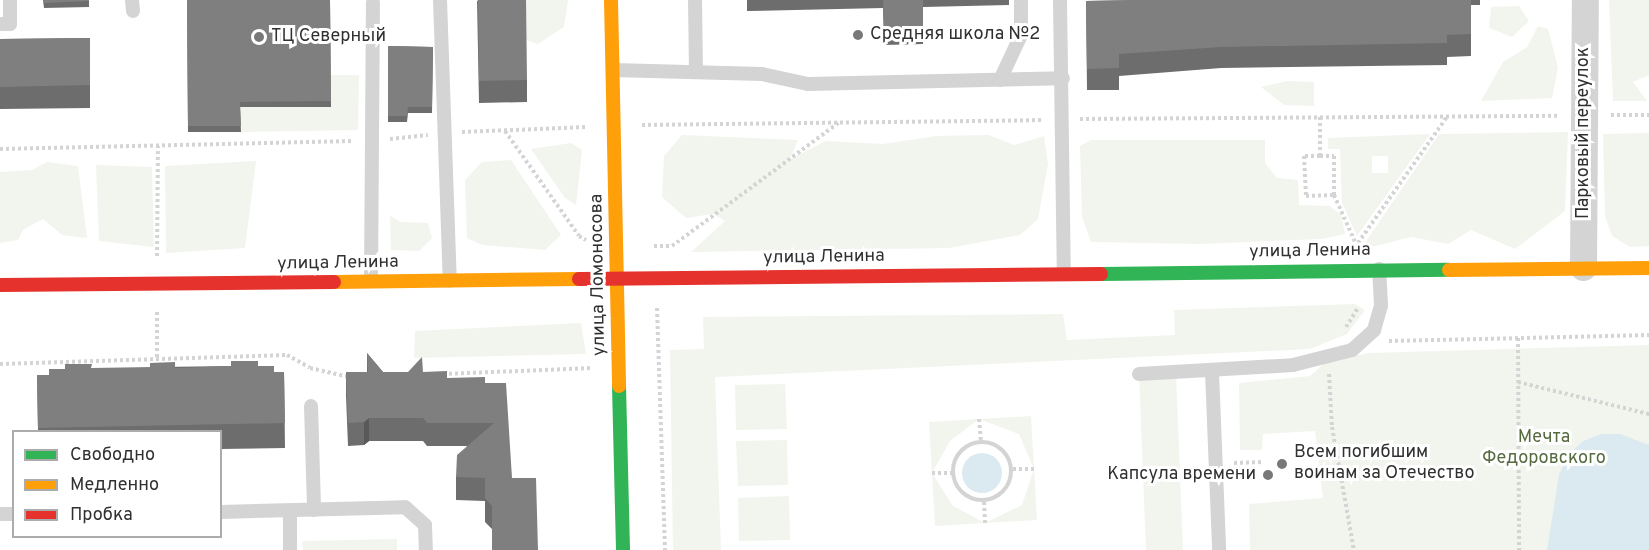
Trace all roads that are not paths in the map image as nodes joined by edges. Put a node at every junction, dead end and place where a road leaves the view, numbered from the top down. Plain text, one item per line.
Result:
1 (10, 0) edge
2 (440, 0) edge
3 (611, 0) edge
4 (695, 0) edge
5 (1021, 0) edge
6 (1060, 0) edge
7 (1585, 0) edge
8 (373, 3) dead end
9 (0, 24) edge
10 (696, 69) junction
11 (613, 70) junction
12 (1063, 78) junction
13 (1000, 80) junction
14 (1583, 267) junction
15 (1649, 268) edge
16 (1379, 269) junction
17 (1064, 272) junction
18 (450, 280) junction
19 (617, 280) junction
20 (371, 281) junction
21 (0, 285) edge
22 (1212, 372) junction
23 (1139, 374) dead end
24 (311, 406) dead end
25 (314, 510) junction
26 (290, 511) junction
27 (222, 512) edge
28 (290, 550) edge
29 (426, 550) edge
30 (622, 550) edge
31 (1219, 550) edge

1 - 9 lane
2 - 18 lane
3 - 11 street, улица Ломоносова
4 - 10 lane
5 - 13 lane
6 - 12 lane
7 - 14 street, Парковый переулок
8 - 20 lane
10 - 11 lane
10 - 13 lane
11 - 19 street, улица Ломоносова
12 - 13 lane
12 - 17 lane
14 - 15 street, улица Ленина
14 - 16 street, улица Ленина
16 - 17 street, улица Ленина
16 - 22 lane
17 - 19 street, улица Ленина
18 - 19 street, улица Ленина
18 - 20 street, улица Ленина
19 - 30 street, улица Ломоносова
20 - 21 street, улица Ленина
22 - 23 lane
22 - 31 lane
24 - 25 lane
25 - 26 lane
25 - 29 lane
26 - 27 lane
26 - 28 lane

